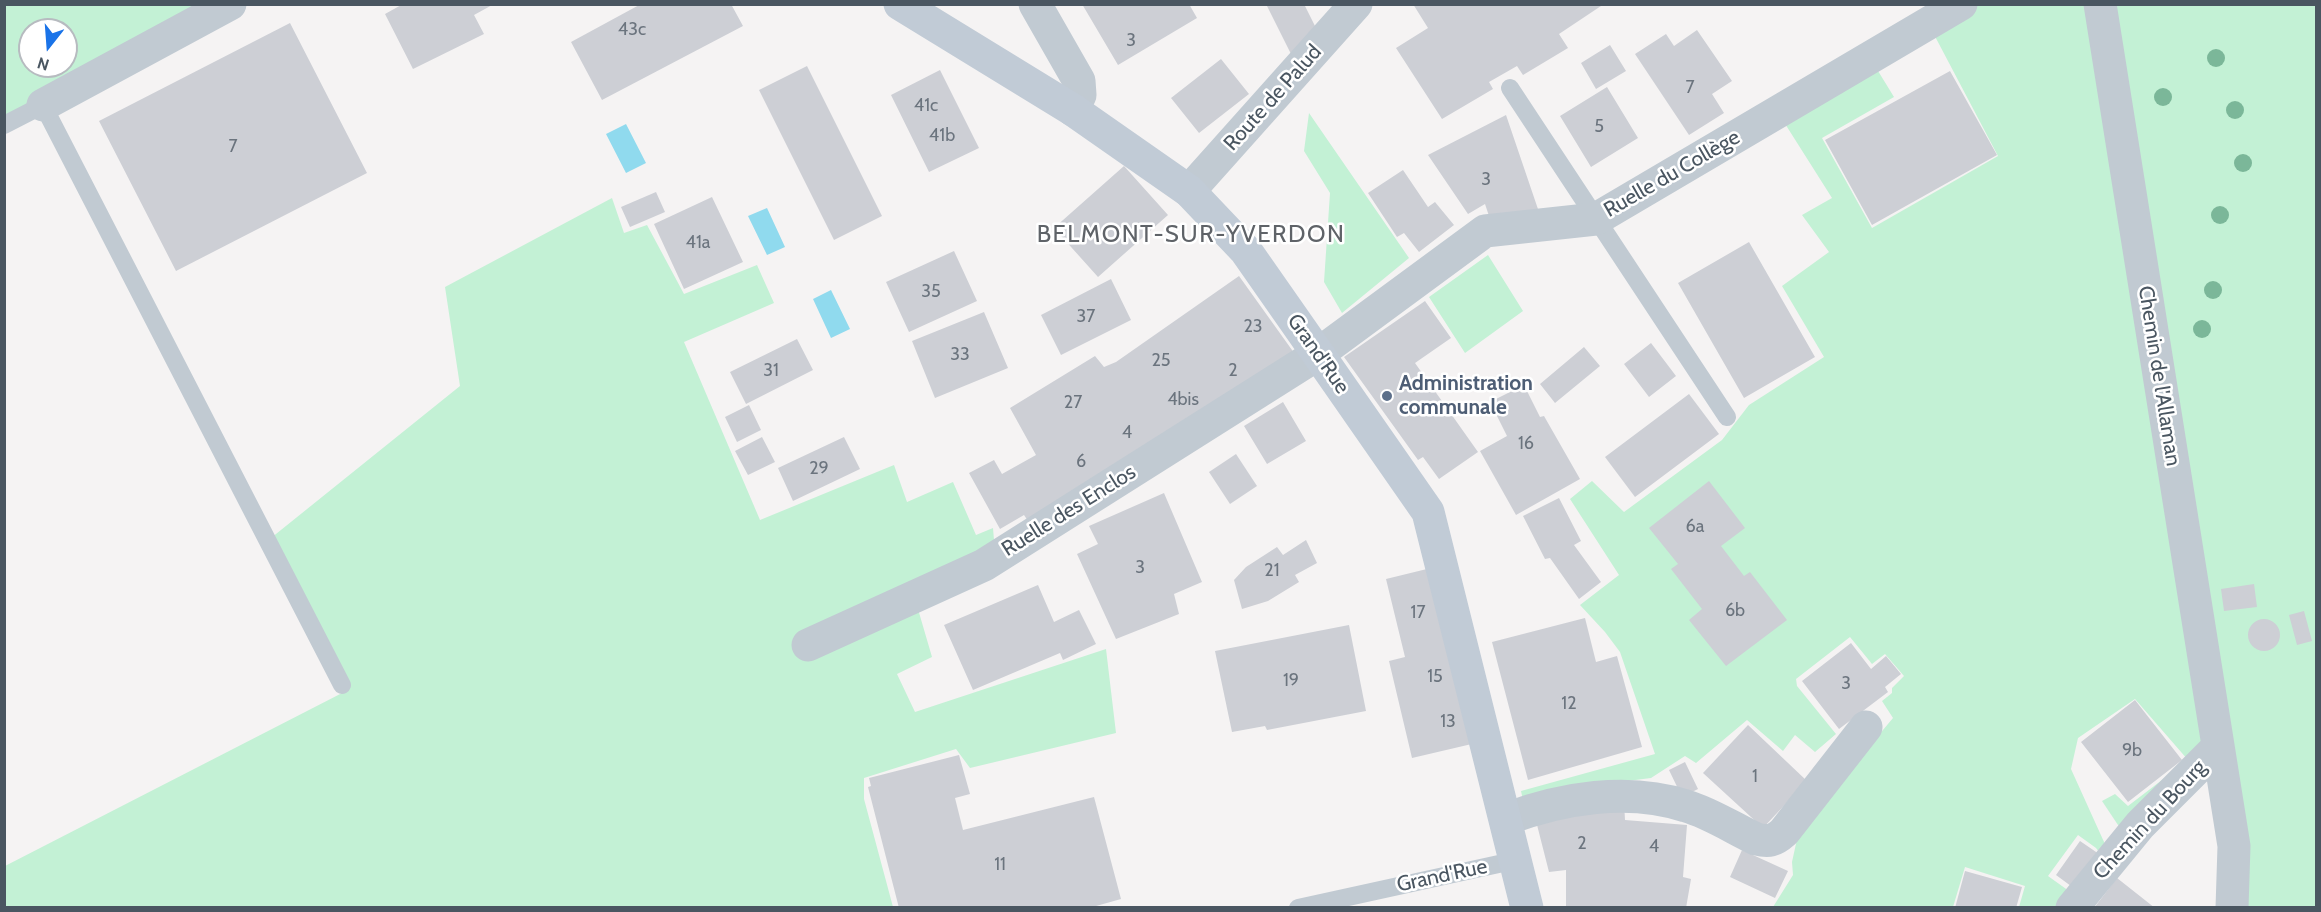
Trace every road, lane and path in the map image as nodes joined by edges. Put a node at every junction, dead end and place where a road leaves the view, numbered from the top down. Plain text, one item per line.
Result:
1 (230, 4) edge
2 (900, 4) edge
3 (1035, 4) edge
4 (1356, 4) edge
5 (1961, 4) edge
6 (2100, 4) edge
7 (1510, 88) dead end
8 (43, 105) junction
9 (1073, 110) junction
10 (4, 125) edge
11 (1189, 191) junction
12 (1596, 219) junction
13 (1318, 354) junction
14 (1727, 417) dead end
15 (808, 645) dead end
16 (342, 685) dead end
17 (1866, 727) dead end
18 (2218, 747) junction
19 (1506, 819) junction
20 (1517, 860) junction
21 (1298, 908) edge
22 (1527, 908) edge
23 (2072, 908) edge
24 (2232, 908) edge

1 - 8 street
2 - 9 street, Grand'Rue
3 - 9 street
4 - 11 street, Route de Palud
5 - 12 street, Ruelle du Collège
6 - 18 street, Chemin de l'Allaman
7 - 12 lane
8 - 10 lane
8 - 16 lane
9 - 11 street, Grand'Rue
11 - 13 street, Grand'Rue
12 - 13 street, Ruelle du Collège
12 - 14 lane
13 - 15 street, Ruelle des Enclos
13 - 19 street, Grand'Rue
17 - 19 street
18 - 23 street, Chemin du Bourg
18 - 24 street, Chemin du Bourg
19 - 20 street, Grand'Rue
20 - 21 lane, Grand'Rue
20 - 22 street, Grand'Rue

